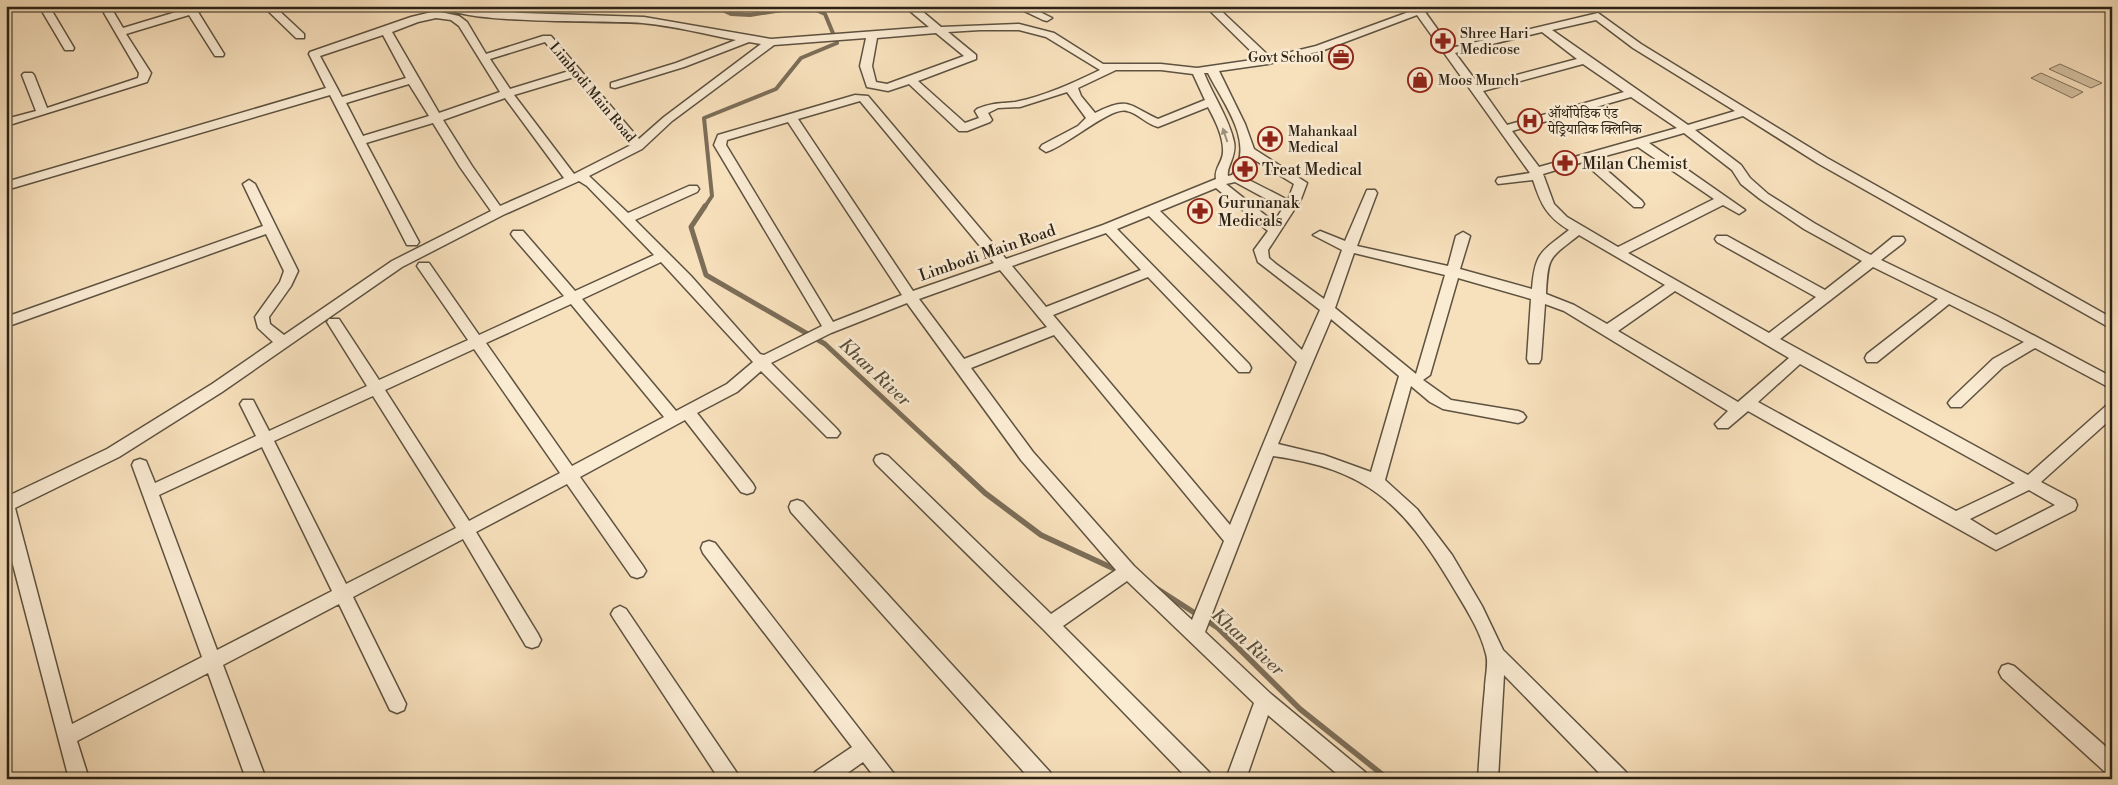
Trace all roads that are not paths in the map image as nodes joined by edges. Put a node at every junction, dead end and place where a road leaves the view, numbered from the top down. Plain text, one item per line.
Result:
1 (44, 6) edge
2 (105, 6) edge
3 (207, 6) edge
4 (268, 6) edge
5 (447, 6) edge
6 (909, 6) edge
7 (1019, 6) edge
8 (1210, 6) edge
9 (1438, 6) edge
10 (190, 8) edge
11 (1419, 11) junction
12 (1046, 18) dead end
13 (1544, 29) junction
14 (386, 31) junction
15 (943, 31) junction
16 (120, 32) junction
17 (300, 36) dead end
18 (872, 36) junction
19 (746, 40) junction
20 (772, 42) junction
21 (69, 48) dead end
22 (1450, 50) junction
23 (219, 54) dead end
24 (483, 58) junction
25 (1268, 60) junction
26 (1585, 60) junction
27 (1111, 68) junction
28 (1212, 69) junction
29 (1197, 70) junction
30 (576, 73) junction
31 (28, 76) dead end
32 (412, 80) junction
33 (911, 80) junction
34 (615, 85) dead end
35 (1072, 87) junction
36 (1477, 89) junction
37 (333, 90) junction
38 (1633, 93) junction
39 (508, 94) junction
40 (339, 101) junction
41 (1210, 102) junction
42 (1745, 112) junction
43 (43, 113) junction
44 (790, 116) junction
45 (436, 118) junction
46 (1092, 120) junction
47 (6, 123) edge
48 (1505, 129) junction
49 (1686, 129) junction
50 (359, 141) junction
51 (1639, 142) junction
52 (638, 146) junction
53 (1046, 148) dead end
54 (1248, 151) junction
55 (1585, 158) junction
56 (1537, 174) junction
57 (582, 179) junction
58 (1502, 180) dead end
59 (1225, 181) junction
60 (249, 184) dead end
61 (6, 186) edge
62 (693, 189) dead end
63 (1371, 193) dead end
64 (1723, 200) junction
65 (1638, 204) dead end
66 (1290, 206) junction
67 (1739, 210) dead end
68 (1152, 211) junction
69 (498, 212) junction
70 (626, 219) junction
71 (269, 228) junction
72 (1108, 228) junction
73 (1579, 229) junction
74 (1274, 230) junction
75 (518, 234) dead end
76 (1320, 235) dead end
77 (1463, 236) dead end
78 (1722, 239) dead end
79 (1898, 240) dead end
80 (412, 242) dead end
81 (1349, 248) junction
82 (1619, 252) junction
83 (663, 256) junction
84 (1869, 261) junction
85 (1002, 265) junction
86 (424, 266) dead end
87 (1150, 271) junction
88 (1452, 274) junction
89 (1675, 285) junction
90 (1539, 295) junction
91 (572, 296) junction
92 (910, 296) junction
93 (1827, 297) junction
94 (1948, 298) junction
95 (1328, 309) junction
96 (1044, 313) junction
97 (6, 322) edge
98 (334, 322) dead end
99 (2112, 324) edge
100 (1057, 328) junction
101 (828, 329) junction
102 (1607, 331) junction
103 (1770, 340) junction
104 (476, 341) junction
105 (284, 342) junction
106 (2035, 342) junction
107 (1799, 357) junction
108 (1534, 358) dead end
109 (1872, 358) dead end
110 (1304, 361) junction
111 (763, 362) junction
112 (962, 366) junction
113 (1244, 368) dead end
114 (1415, 375) junction
115 (2112, 384) edge
116 (375, 387) junction
117 (1956, 403) dead end
118 (248, 404) dead end
119 (1743, 406) junction
120 (2112, 409) edge
121 (680, 415) junction
122 (1518, 417) dead end
123 (1723, 424) dead end
124 (832, 433) dead end
125 (265, 438) junction
126 (1268, 449) junction
127 (882, 460) dead end
128 (140, 465) dead end
129 (570, 474) junction
130 (1376, 482) junction
131 (2029, 482) junction
132 (747, 488) dead end
133 (150, 492) junction
134 (6, 505) edge
135 (796, 507) dead end
136 (1956, 519) junction
137 (466, 530) junction
138 (1233, 540) junction
139 (709, 548) dead end
140 (638, 570) dead end
141 (1128, 571) junction
142 (343, 594) junction
143 (620, 614) dead end
144 (1050, 624) junction
145 (1194, 636) junction
146 (532, 640) dead end
147 (1496, 655) junction
148 (212, 661) junction
149 (2008, 672) dead end
150 (1264, 700) junction
151 (398, 704) dead end
152 (66, 737) junction
153 (865, 749) junction
154 (2112, 765) edge
155 (79, 779) edge
156 (256, 779) edge
157 (731, 779) edge
158 (822, 779) edge
159 (888, 779) edge
160 (1043, 779) edge
161 (1202, 779) edge
162 (1236, 779) edge
163 (1358, 779) edge
164 (1488, 779) edge
165 (1619, 779) edge

1 - 21 street
2 - 16 street
3 - 10 street
4 - 17 street
5 - 19 street
6 - 15 street
7 - 12 street
8 - 25 street
9 - 11 street
10 - 16 street
10 - 23 street
11 - 22 street
11 - 25 street
13 - 22 street
13 - 26 street
13 - 42 street
14 - 24 street
14 - 32 street
14 - 37 street
15 - 18 street
15 - 27 street
15 - 33 street
16 - 43 street
18 - 20 street
18 - 33 street
19 - 20 street
19 - 34 street
20 - 52 street, Limbodi Main Road
22 - 36 street
24 - 30 street, Limbodi Main Road
24 - 39 street
25 - 28 street
26 - 36 street
26 - 38 street
27 - 29 street
27 - 35 street
28 - 29 street
28 - 54 street
29 - 41 street
30 - 39 street
30 - 52 street, Limbodi Main Road
31 - 43 street
32 - 40 street
32 - 45 street
33 - 35 street
35 - 46 street
36 - 48 street
37 - 40 street
37 - 61 street
38 - 48 street
38 - 49 street
39 - 45 street
39 - 57 street
40 - 50 street
41 - 46 street
59 -> 41 street
42 - 49 street
42 - 99 street
43 - 47 street
44 - 85 street
44 - 92 street
44 - 101 street
45 - 50 street
45 - 69 street
46 - 53 street
48 - 56 street
49 - 51 street
49 - 84 street
50 - 80 street
51 - 55 street
51 - 64 street
52 - 57 street, Limbodi Main Road
54 - 59 street
54 - 66 street
55 - 56 street
55 - 65 street
56 - 58 street
56 - 73 street
57 - 69 street, Limbodi Main Road
57 - 70 street
59 - 66 street
59 - 68 street, Limbodi Main Road
59 - 74 street
60 - 71 street
62 - 70 street
63 - 81 street
64 - 67 street
64 - 82 street
66 - 74 street
68 - 72 street, Limbodi Main Road
68 - 110 street
69 - 105 street, Limbodi Main Road
70 - 83 street
71 - 97 street
71 - 105 street
72 - 85 street, Limbodi Main Road
72 - 87 street
73 - 82 street
73 - 90 street
74 - 95 street
75 - 91 street
76 - 81 street
77 - 88 street
78 - 93 street
79 - 84 street
81 - 88 street
81 - 95 street
82 - 89 street
83 - 91 street
83 - 111 street
84 - 93 street
84 - 94 street
85 - 92 street, Limbodi Main Road
85 - 96 street
86 - 104 street
87 - 96 street
87 - 113 street
88 - 90 street
88 - 114 street
89 - 102 street
89 - 103 street
90 - 102 street
90 - 108 street
91 - 104 street
91 - 121 street
92 - 101 street, Limbodi Main Road
92 - 112 street
93 - 103 street
94 - 106 street
94 - 109 street
95 - 110 street
95 - 114 street
96 - 100 street
98 - 116 street
100 - 112 street
100 - 138 street
101 - 111 street, Limbodi Main Road
102 - 119 street
103 - 107 street
104 - 116 street
104 - 129 street
105 - 134 street, Limbodi Main Road
106 - 115 street
106 - 117 street
107 - 119 street
107 - 131 street
110 - 126 street
111 - 121 street, Limbodi Main Road
111 - 124 street
112 - 141 street
114 - 122 street
114 - 130 street
116 - 125 street
116 - 137 street
118 - 125 street
119 - 123 street
119 - 136 street
120 - 131 street
121 - 129 street, Limbodi Main Road
121 - 132 street
125 - 133 street
125 - 142 street
126 - 130 street
126 - 138 street
127 - 144 street
128 - 133 street
129 - 137 street, Limbodi Main Road
129 - 140 street
130 - 147 street
131 - 136 street
131 - 136 street
133 - 148 street
134 - 152 street
135 - 160 street
137 - 142 street, Limbodi Main Road
137 - 146 street
138 - 145 street
139 - 153 street
141 - 144 street
141 - 145 street
142 - 148 street, Limbodi Main Road
142 - 151 street
143 - 157 street
144 - 161 street
145 - 150 street
147 - 164 street
147 - 165 street
148 - 152 street, Limbodi Main Road
148 - 156 street
149 - 154 street
150 - 162 street
150 - 163 street
152 - 155 street
153 - 158 street
153 - 159 street

